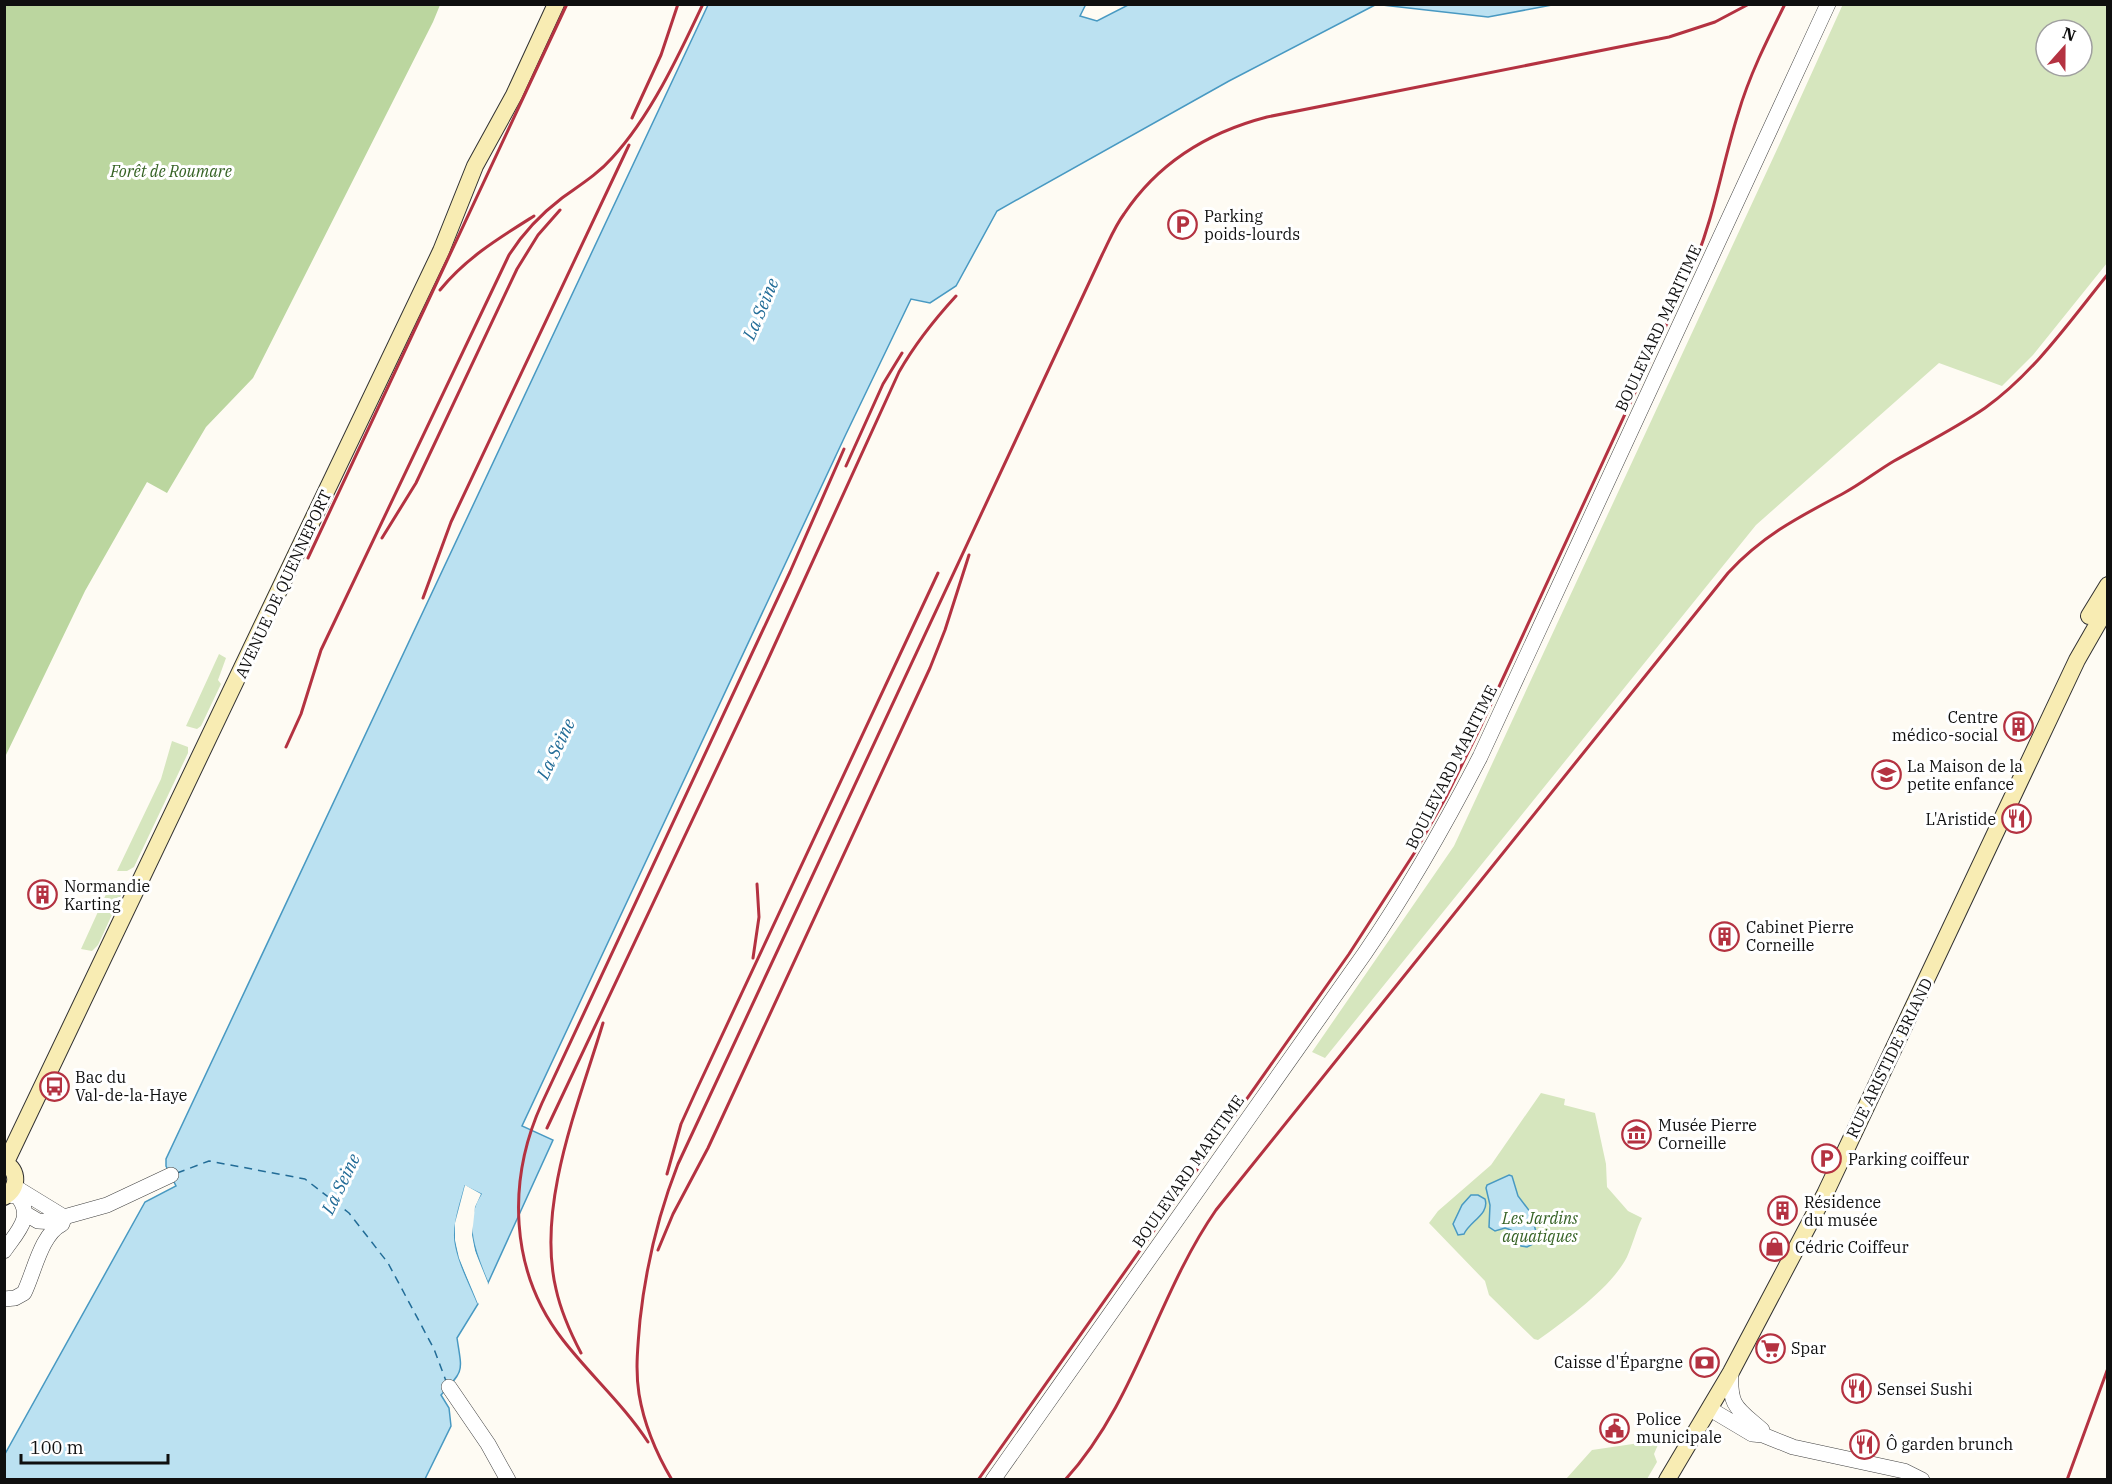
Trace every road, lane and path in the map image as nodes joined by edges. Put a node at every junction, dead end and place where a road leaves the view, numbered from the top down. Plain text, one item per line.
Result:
1 (556, 4) edge
2 (1828, 4) edge
3 (2108, 585) edge
4 (2108, 606) edge
5 (2077, 660) junction
6 (5, 1162) edge
7 (171, 1175) dead end
8 (9, 1193) edge
9 (26, 1214) junction
10 (64, 1217) junction
11 (4, 1251) edge
12 (4, 1299) edge
13 (1731, 1372) junction
14 (449, 1387) dead end
15 (1712, 1403) junction
16 (1762, 1432) junction
17 (508, 1479) edge
18 (993, 1479) edge
19 (1667, 1479) edge
20 (1922, 1479) edge

1 - 6 main road, AVENUE DE QUENNEPORT
2 - 18 street, BOULEVARD MARITIME
3 - 5 main road, RUE ARISTIDE BRIAND
4 - 5 main road, RUE ARISTIDE BRIAND
5 - 13 main road, RUE ARISTIDE BRIAND
6 - 8 main road
7 - 10 street
8 - 9 street
8 - 10 street
9 - 10 street
9 - 11 street
10 - 12 street
13 - 15 main road, RUE ARISTIDE BRIAND
13 - 16 street
14 - 17 street
15 - 16 street
15 - 19 main road, RUE ARISTIDE BRIAND
16 - 20 street

